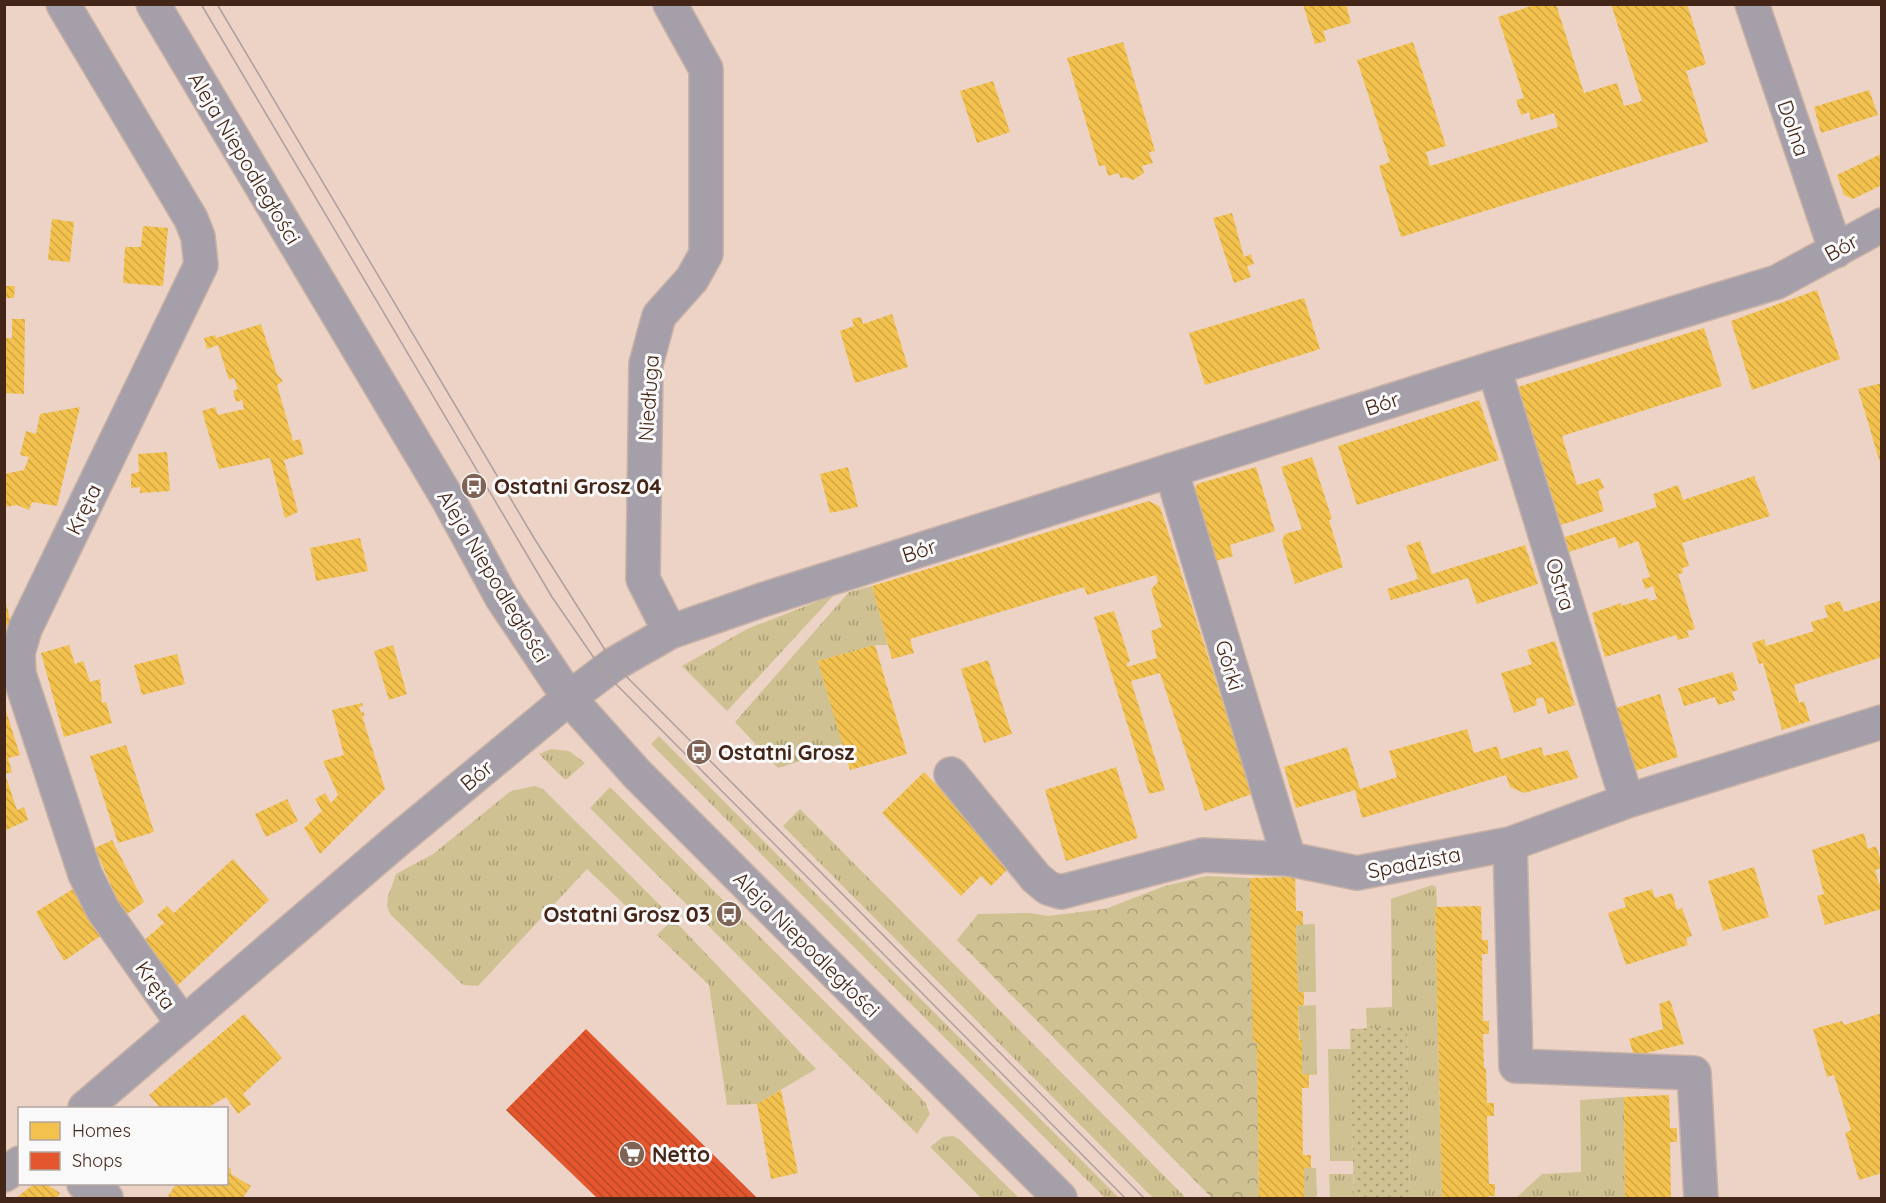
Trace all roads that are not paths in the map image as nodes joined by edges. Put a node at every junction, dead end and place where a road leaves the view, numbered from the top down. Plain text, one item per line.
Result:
1 (63, 4) edge
2 (153, 4) edge
3 (670, 4) edge
4 (1752, 4) edge
5 (1881, 225) edge
6 (1836, 251) junction
7 (1494, 368) junction
8 (1171, 470) junction
9 (670, 632) junction
10 (569, 698) junction
11 (1881, 722) edge
12 (951, 774) dead end
13 (1627, 801) junction
14 (1510, 844) junction
15 (1289, 859) junction
16 (183, 1024) junction
17 (86, 1107) edge
18 (86, 1185) edge
19 (106, 1198) edge
20 (1060, 1198) edge
21 (1701, 1198) edge

1 - 16 street, Kręta
2 - 10 street, Aleja Niepodległości
3 - 9 street, Niedługa
4 - 6 street, Dolna
5 - 6 street, Bór
6 - 7 street, Bór
7 - 8 street, Bór
7 - 13 street, Ostra
8 - 9 street, Bór
8 - 15 street, Górki
9 - 10 street, Bór
10 - 16 street, Bór
10 - 20 street, Aleja Niepodległości
11 - 13 street, Spadzista
12 - 15 street, Spadzista
13 - 14 street, Spadzista
14 - 15 street, Spadzista
14 - 21 street
16 - 17 street, Bór
18 - 19 street

